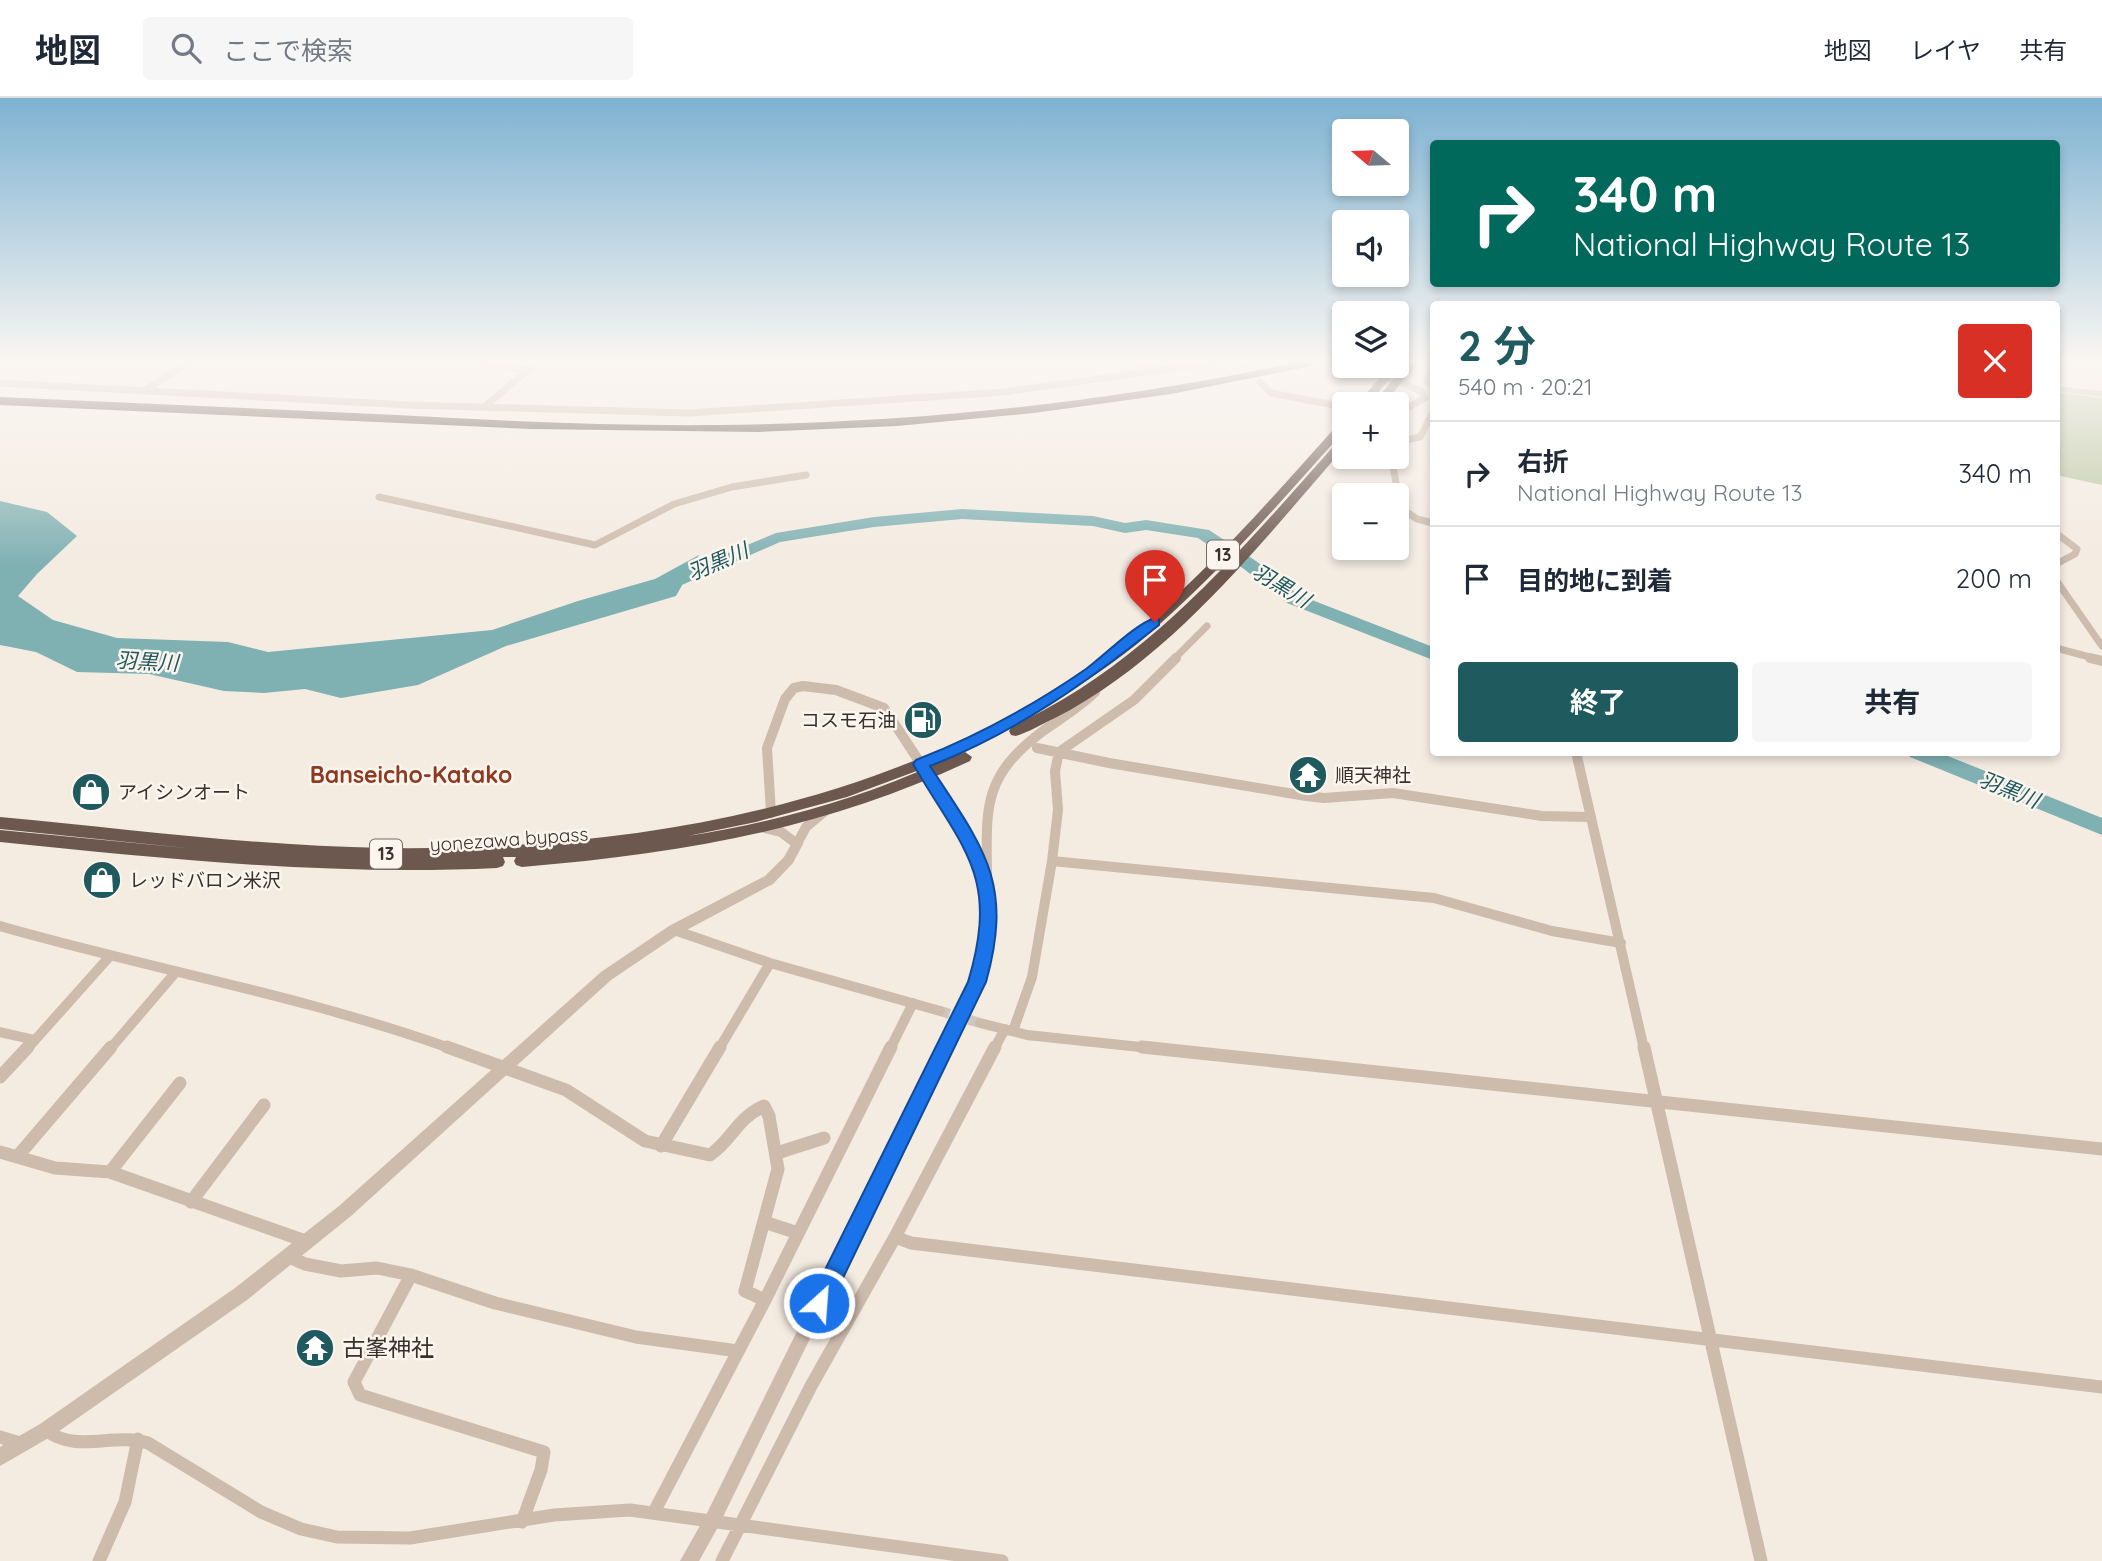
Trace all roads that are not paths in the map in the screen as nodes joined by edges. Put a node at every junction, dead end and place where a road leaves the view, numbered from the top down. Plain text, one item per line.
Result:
1 (1423, 431) edge
2 (1332, 439) edge
3 (1409, 439) edge
4 (1332, 453) edge
5 (1395, 469) edge
6 (806, 475) dead end
7 (379, 497) dead end
8 (1272, 514) junction
9 (1430, 522) edge
10 (2060, 536) edge
11 (2060, 562) edge
12 (2060, 586) edge
13 (1186, 602) junction
14 (1207, 626) dead end
15 (2102, 646) edge
16 (2060, 649) edge
17 (2102, 662) edge
18 (1107, 679) junction
19 (1037, 748) dead end
20 (1059, 752) junction
21 (1577, 756) edge
22 (925, 769) junction
23 (825, 811) junction
24 (1590, 817) junction
25 (767, 821) junction
26 (0, 823) edge
27 (0, 836) edge
28 (797, 844) junction
29 (1052, 861) junction
30 (988, 887) junction
31 (0, 926) edge
32 (674, 930) junction
33 (1620, 943) junction
34 (110, 957) junction
35 (770, 963) junction
36 (175, 973) junction
37 (913, 1003) junction
38 (940, 1011) tunnel mouth
39 (980, 1023) tunnel mouth
40 (1009, 1030) junction
41 (0, 1032) edge
42 (35, 1040) junction
43 (504, 1066) junction
44 (0, 1077) edge
45 (180, 1083) dead end
46 (1654, 1102) junction
47 (264, 1105) dead end
48 (824, 1138) dead end
49 (661, 1146) junction
50 (2102, 1149) edge
51 (0, 1152) edge
52 (777, 1153) junction
53 (17, 1157) junction
54 (110, 1171) junction
55 (191, 1202) junction
56 (764, 1222) junction
57 (798, 1233) junction
58 (895, 1237) junction
59 (308, 1242) junction
60 (289, 1257) junction
61 (411, 1275) junction
62 (765, 1300) junction
63 (1711, 1339) junction
64 (738, 1351) junction
65 (2102, 1387) edge
66 (46, 1430) junction
67 (0, 1437) edge
68 (138, 1439) junction
69 (20, 1443) junction
70 (0, 1457) edge
71 (654, 1511) junction
72 (712, 1521) junction
73 (522, 1522) junction
74 (742, 1524) junction
75 (99, 1561) edge
76 (689, 1561) edge
77 (722, 1561) edge
78 (1002, 1561) edge
79 (1761, 1561) edge

1 - 3 street
2 - 8 highway, 13
4 - 8 highway, 13
5 - 9 street
6 - 7 street
8 - 13 highway, 13
10 - 11 street
12 - 15 street
13 - 18 highway, 13
13 - 22 highway, 13
14 - 20 street
16 - 17 street
18 - 22 highway, 13
18 - 30 street
19 - 20 street
20 - 24 street
20 - 29 street
21 - 24 street
22 - 23 highway, yonezawa bypass / 13
22 - 25 highway, yonezawa bypass / 13
22 - 25 street
22 - 30 street
23 - 25 highway, yonezawa bypass / 13
23 - 28 street
24 - 33 street
25 - 26 highway, yonezawa bypass / 13
25 - 27 highway, yonezawa bypass / 13
25 - 28 street
28 - 32 street
29 - 33 street
29 - 40 street
30 - 72 street
31 - 34 street
32 - 35 street
32 - 43 street
33 - 46 street
34 - 36 street
34 - 42 street
35 - 37 street
35 - 49 street
36 - 43 street
36 - 53 street
37 - 38 street
37 - 57 street
39 - 40 street
40 - 46 street
40 - 58 street
41 - 42 street
42 - 44 street
43 - 49 street
43 - 59 street
45 - 54 street
46 - 50 street
46 - 63 street
47 - 55 street
48 - 52 street
49 - 52 street
51 - 53 street
52 - 56 street
53 - 54 street
54 - 55 street
55 - 59 street
56 - 57 street
56 - 62 street
57 - 62 street
58 - 63 street
58 - 74 street
59 - 60 street
60 - 61 street
60 - 66 street
61 - 64 street
61 - 73 street
62 - 64 street
63 - 65 street
63 - 79 street
64 - 71 street
66 - 68 street
66 - 69 street
67 - 69 street
68 - 73 street
68 - 75 street
69 - 70 street
71 - 72 street
71 - 73 street
72 - 74 street
72 - 76 street
74 - 77 street
74 - 78 street

